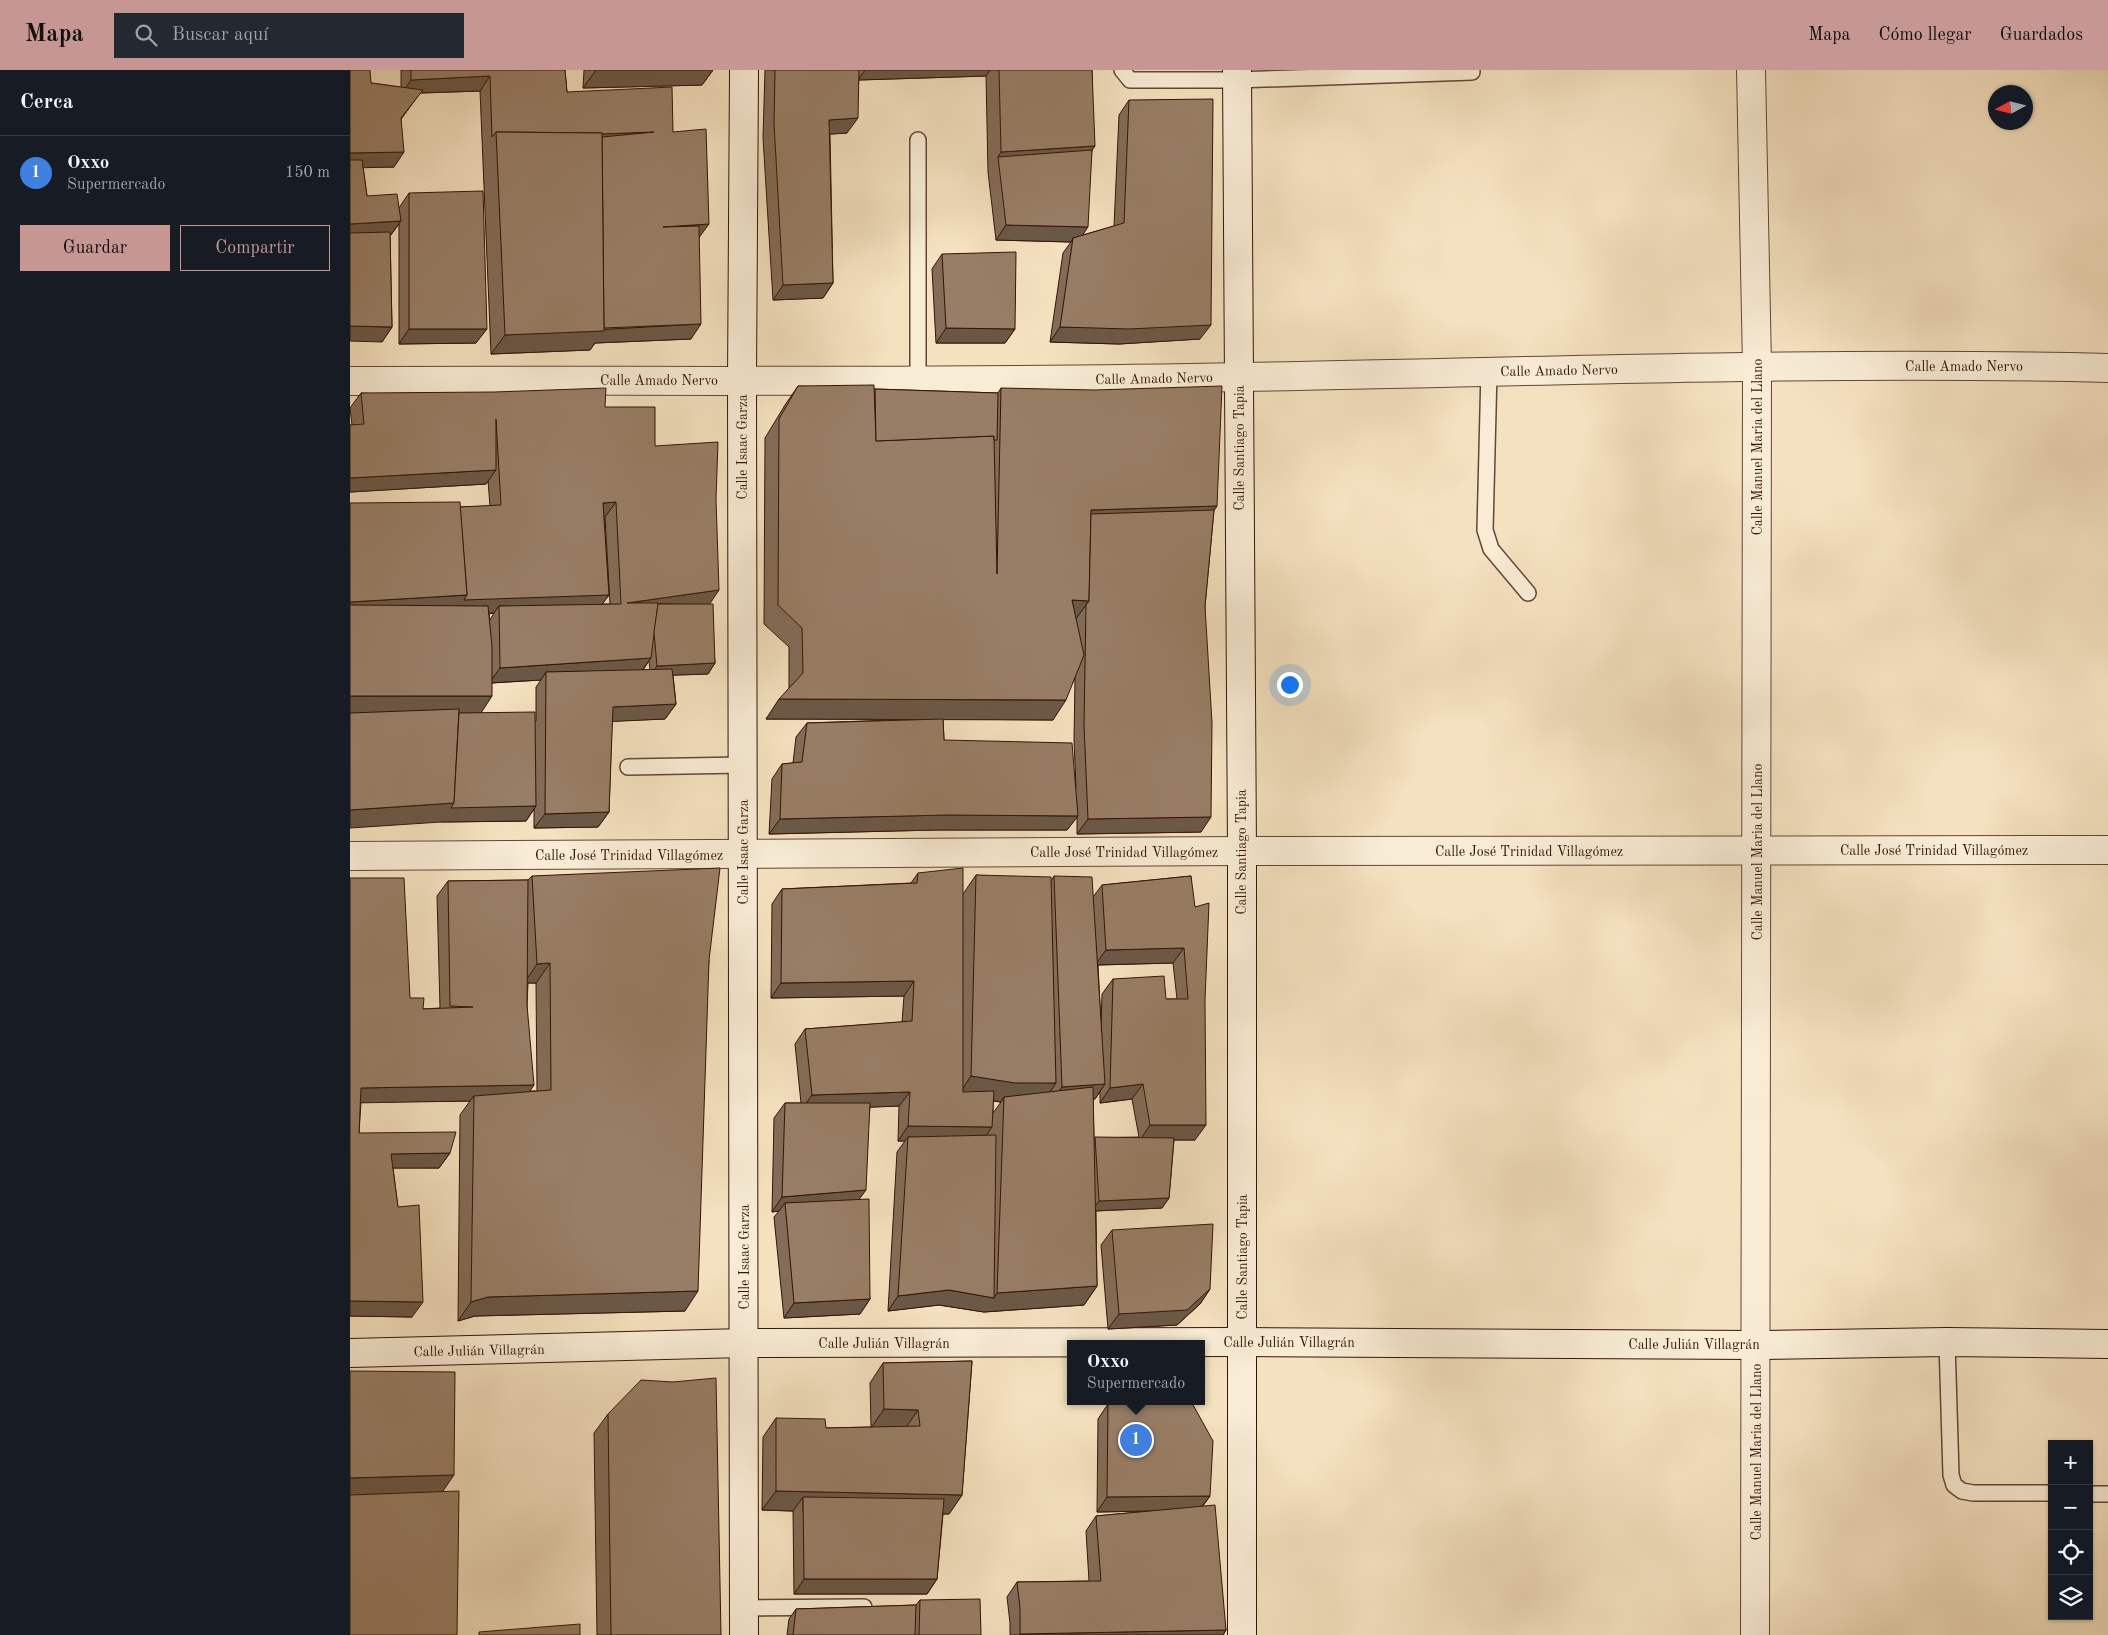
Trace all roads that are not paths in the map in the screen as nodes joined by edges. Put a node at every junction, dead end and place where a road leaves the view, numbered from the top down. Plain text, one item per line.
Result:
1 (744, 70) edge
2 (1122, 70) edge
3 (1751, 70) edge
4 (1472, 72) dead end
5 (1237, 75) edge
6 (918, 140) dead end
7 (1757, 366) junction
8 (2108, 368) edge
9 (1489, 372) junction
10 (1239, 377) junction
11 (742, 380) junction
12 (918, 380) junction
13 (350, 381) edge
14 (1528, 593) dead end
15 (743, 765) junction
16 (628, 767) dead end
17 (1757, 850) junction
18 (2108, 850) edge
19 (1242, 851) junction
20 (743, 854) junction
21 (350, 856) edge
22 (1067, 1342) edge
23 (1205, 1342) edge
24 (1242, 1342) junction
25 (1946, 1342) junction
26 (744, 1343) junction
27 (2108, 1344) edge
28 (1757, 1345) junction
29 (350, 1353) edge
30 (2048, 1493) edge
31 (2093, 1494) edge
32 (2108, 1494) edge
33 (880, 1607) edge
34 (744, 1622) edge
35 (1242, 1635) edge
36 (1755, 1635) edge

1 - 11 street, Calle Isaac Garza
2 - 5 lane
3 - 7 street, Calle Manuel Maria del Llano
4 - 5 lane
5 - 10 street, Calle Santiago Tapia
6 - 12 lane
7 - 8 street, Calle Amado Nervo
7 - 9 street, Calle Amado Nervo
7 - 17 street, Calle Manuel Maria del Llano
9 - 10 street, Calle Amado Nervo
9 - 14 lane
10 - 12 street, Calle Amado Nervo
10 - 19 street, Calle Santiago Tapia
11 - 12 street, Calle Amado Nervo
11 - 13 street, Calle Amado Nervo
11 - 15 street, Calle Isaac Garza
15 - 16 lane
15 - 20 street, Calle Isaac Garza
17 - 18 street, Calle José Trinidad Villagómez
17 - 19 street, Calle José Trinidad Villagómez
17 - 28 street, Calle Manuel Maria del Llano
19 - 20 street, Calle José Trinidad Villagómez
19 - 24 street, Calle Santiago Tapia
20 - 21 street, Calle José Trinidad Villagómez
20 - 26 street, Calle Isaac Garza
22 - 26 street, Calle Julián Villagrán
23 - 24 street, Calle Julián Villagrán
24 - 28 street, Calle Julián Villagrán
24 - 35 street, Calle Santiago Tapia
25 - 27 street, Calle Julián Villagrán
25 - 28 street, Calle Julián Villagrán
25 - 30 lane
26 - 29 street, Calle Julián Villagrán
26 - 34 street, Calle Isaac Garza
28 - 36 street, Calle Manuel Maria del Llano
31 - 32 lane
33 - 34 lane

